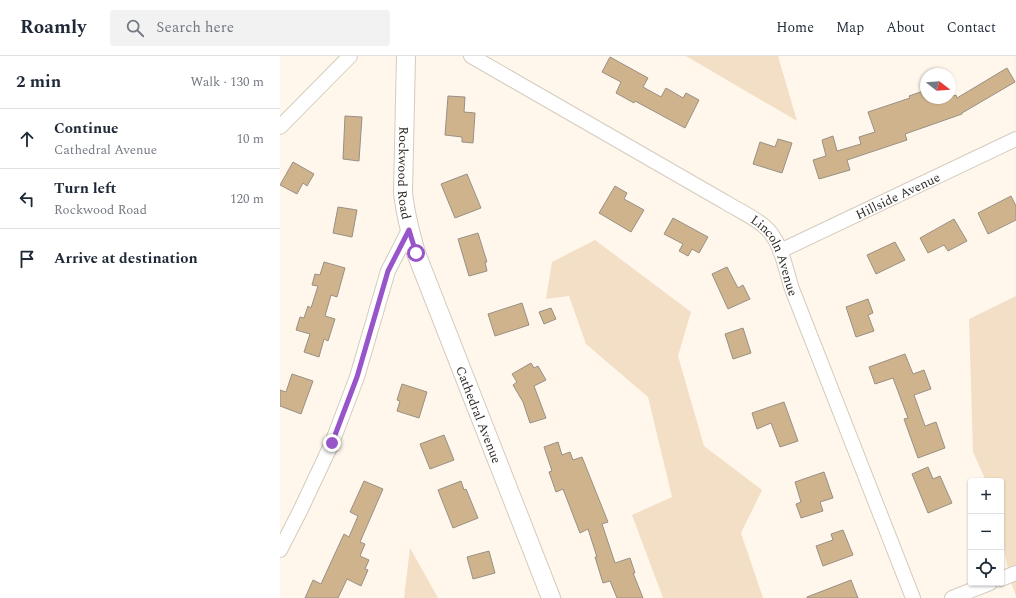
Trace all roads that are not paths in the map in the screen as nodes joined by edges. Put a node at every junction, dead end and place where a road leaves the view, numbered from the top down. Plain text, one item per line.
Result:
1 (350, 56) edge
2 (406, 56) edge
3 (470, 56) edge
4 (280, 127) edge
5 (1016, 139) edge
6 (409, 230) junction
7 (780, 251) junction
8 (280, 550) edge
9 (1016, 573) edge
10 (1004, 577) edge
11 (982, 586) edge
12 (551, 598) edge
13 (913, 598) edge
14 (952, 598) edge

1 - 4 street
2 - 6 street, Rockwood Road
3 - 7 street, Lincoln Avenue
5 - 7 street, Hillside Avenue
6 - 8 street, Rockwood Road
6 - 12 street, Cathedral Avenue
7 - 13 street, Lincoln Avenue
9 - 10 street
11 - 14 street

